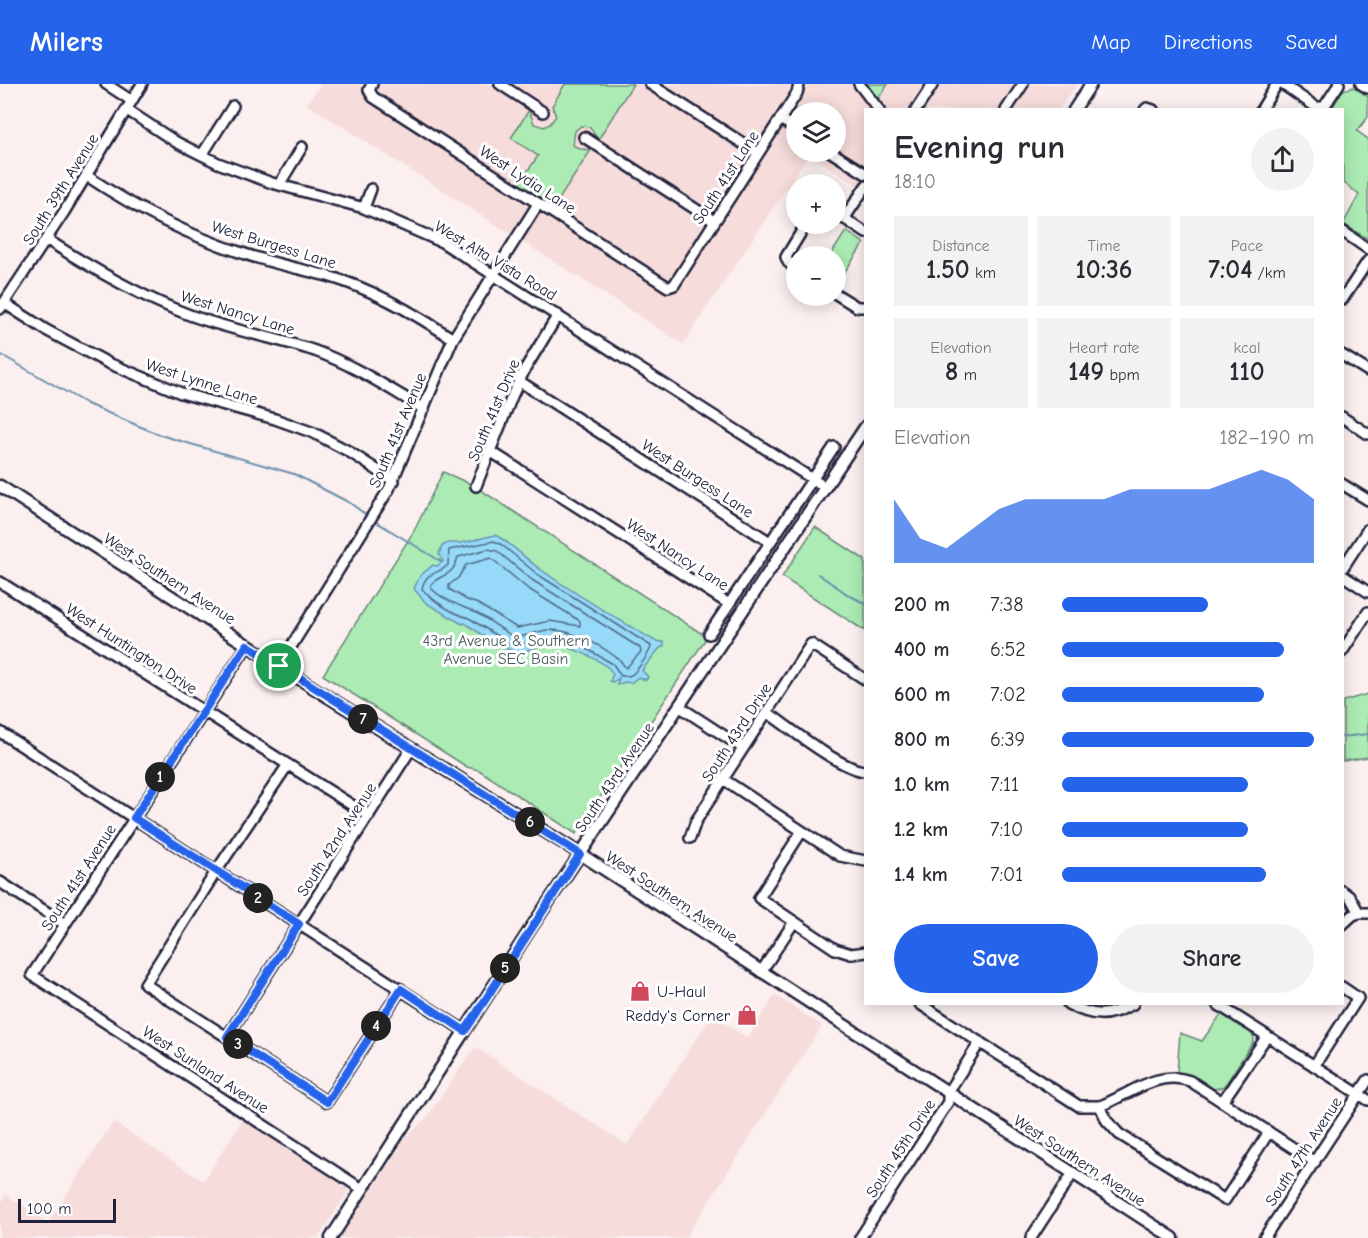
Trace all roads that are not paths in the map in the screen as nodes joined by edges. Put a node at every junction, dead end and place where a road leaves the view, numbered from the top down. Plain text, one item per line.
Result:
1 (106, 84) edge
2 (142, 84) edge
3 (500, 84) edge
4 (650, 84) edge
5 (859, 84) edge
6 (933, 84) edge
7 (1023, 84) edge
8 (1091, 84) edge
9 (1277, 84) edge
10 (1282, 84) edge
11 (1339, 84) edge
12 (1361, 84) edge
13 (798, 85) edge
14 (370, 87) edge
15 (1368, 88) edge
16 (132, 100) junction
17 (233, 106) dead end
18 (877, 108) edge
19 (917, 108) edge
20 (1007, 108) edge
21 (1075, 108) edge
22 (1262, 108) edge
23 (127, 110) junction
24 (543, 112) dead end
25 (780, 119) junction
26 (786, 123) edge
27 (584, 137) dead end
28 (302, 147) dead end
29 (758, 153) junction
30 (202, 155) junction
31 (846, 161) edge
32 (864, 173) edge
33 (87, 176) junction
34 (279, 184) junction
35 (371, 189) dead end
36 (864, 189) edge
37 (538, 204) junction
38 (364, 208) junction
39 (846, 216) edge
40 (846, 220) edge
41 (714, 221) junction
42 (864, 232) edge
43 (1344, 232) edge
44 (46, 239) junction
45 (1368, 249) edge
46 (1368, 261) edge
47 (493, 274) junction
48 (674, 285) joint
49 (1344, 297) edge
50 (846, 300) edge
51 (2, 306) edge
52 (864, 307) edge
53 (558, 315) junction
54 (453, 339) junction
55 (1344, 356) edge
56 (1368, 371) edge
57 (519, 381) junction
58 (424, 409) junction
59 (1344, 418) edge
60 (864, 429) edge
61 (1368, 434) edge
62 (834, 447) dead end
63 (490, 451) junction
64 (812, 479) junction
65 (394, 481) junction
66 (1344, 485) edge
67 (0, 486) edge
68 (476, 486) dead end
69 (825, 487) junction
70 (1368, 501) edge
71 (1368, 529) edge
72 (770, 542) junction
73 (1344, 566) edge
74 (1344, 576) edge
75 (0, 582) edge
76 (1368, 592) edge
77 (729, 604) junction
78 (1368, 612) edge
79 (709, 634) dead end
80 (247, 645) junction
81 (1344, 649) edge
82 (279, 666) junction
83 (864, 679) edge
84 (680, 707) junction
85 (203, 711) junction
86 (767, 712) junction
87 (0, 732) edge
88 (743, 748) junction
89 (411, 749) junction
90 (287, 766) junction
91 (864, 771) edge
92 (723, 779) junction
93 (369, 816) junction
94 (134, 818) junction
95 (802, 831) junction
96 (690, 838) dead end
97 (580, 854) junction
98 (864, 861) edge
99 (217, 870) junction
100 (0, 882) edge
101 (1344, 892) edge
102 (1364, 913) edge
103 (794, 922) junction
104 (1344, 923) edge
105 (65, 924) junction
106 (299, 924) junction
107 (864, 952) edge
108 (761, 972) junction
109 (32, 975) joint
110 (1344, 988) edge
111 (401, 989) junction
112 (922, 1005) edge
113 (1070, 1005) edge
114 (1131, 1005) edge
115 (1218, 1005) edge
116 (465, 1031) junction
117 (1267, 1036) junction
118 (227, 1037) junction
119 (980, 1041) junction
120 (1314, 1066) junction
121 (1368, 1080) edge
122 (948, 1092) junction
123 (1359, 1094) junction
124 (1368, 1100) edge
125 (1222, 1102) junction
126 (1100, 1106) junction
127 (1269, 1132) junction
128 (1315, 1162) junction
129 (1073, 1173) junction
130 (362, 1190) junction
131 (331, 1238) edge
132 (860, 1238) edge
133 (1031, 1238) edge
134 (1173, 1238) edge
135 (1264, 1238) edge

1 - 16 street
2 - 16 street, South 39th Avenue
3 - 24 street
4 - 29 street
5 - 18 street
6 - 19 street
7 - 20 street
8 - 21 main road
9 - 22 street
10 - 11 street
12 - 15 street
13 - 25 street, South 41st Lane
14 - 37 street, West Lydia Lane
16 - 23 street, South 39th Avenue
17 - 30 street
23 - 30 street, West Alta Vista Road
23 - 33 street, South 39th Avenue
25 - 26 street
25 - 29 street, South 41st Lane
27 - 41 street
28 - 34 street
29 - 41 street, South 41st Lane
30 - 34 street, West Alta Vista Road
31 - 32 street
33 - 44 street, South 39th Avenue
33 - 54 street, West Burgess Lane
34 - 38 street, West Alta Vista Road
35 - 38 street
36 - 39 street
37 - 47 street, South 41st Avenue
37 - 48 street, West Lydia Lane
38 - 47 street, West Alta Vista Road
40 - 42 street
41 - 48 street, South 41st Lane
43 - 45 street
44 - 51 street, South 39th Avenue
44 - 58 street, West Nancy Lane
46 - 49 street
47 - 53 street, West Alta Vista Road
47 - 54 street, South 41st Avenue
50 - 52 street
51 - 65 street, West Lynne Lane
53 - 57 street, South 41st Drive
53 - 64 street, West Alta Vista Road
54 - 58 street, South 41st Avenue
55 - 56 street
57 - 63 street, South 41st Drive
57 - 72 street, West Burgess Lane
58 - 65 street, South 41st Avenue
59 - 61 street
60 - 69 main road, South 43rd Avenue
62 - 64 street
63 - 68 street, South 41st Drive
63 - 77 street, West Nancy Lane
64 - 69 street, West Alta Vista Road
64 - 72 street
65 - 82 street, South 41st Avenue
66 - 70 street
67 - 80 main road, West Southern Avenue
69 - 84 main road, South 43rd Avenue
71 - 73 street
72 - 77 street
74 - 76 street
75 - 85 street, West Huntington Drive
77 - 79 street
78 - 81 street
80 - 82 main road, West Southern Avenue
80 - 85 street, South 41st Avenue
82 - 89 main road, West Southern Avenue
83 - 86 street, South 43rd Drive
84 - 88 street
84 - 97 main road, South 43rd Avenue
85 - 90 street, West Huntington Drive
85 - 94 street, South 41st Avenue
86 - 88 street, South 43rd Drive
86 - 91 street
87 - 94 street
88 - 92 street, South 43rd Drive
89 - 93 street, South 42nd Avenue
89 - 97 main road, West Southern Avenue
90 - 93 street, West Huntington Drive
90 - 99 street
92 - 95 street
92 - 96 street, South 43rd Drive
93 - 106 street, South 42nd Avenue
94 - 99 street
94 - 105 street, South 41st Avenue
95 - 98 street
95 - 103 street
97 - 108 main road, West Southern Avenue
97 - 116 main road, South 43rd Avenue
99 - 106 street
99 - 118 street
100 - 105 street
101 - 102 street
102 - 104 street
103 - 107 street
103 - 108 street
105 - 109 street, South 41st Avenue
106 - 111 street
106 - 118 street, South 42nd Avenue
108 - 122 main road, West Southern Avenue
109 - 130 street, West Sunland Avenue
110 - 120 street
111 - 116 street
111 - 118 street
112 - 119 street
113 - 114 street
115 - 117 street
116 - 130 main road, South 43rd Avenue
117 - 120 street
117 - 125 street
119 - 122 street, South 45th Drive
119 - 126 street
120 - 123 street
121 - 123 street, South 47th Avenue
122 - 129 main road, West Southern Avenue
122 - 132 street, South 45th Drive
123 - 124 street
123 - 128 street, South 47th Avenue
125 - 126 street
125 - 127 street
126 - 127 street
127 - 128 street
128 - 135 street, South 47th Avenue
129 - 133 street
129 - 134 main road, West Southern Avenue
130 - 131 main road, South 43rd Avenue

